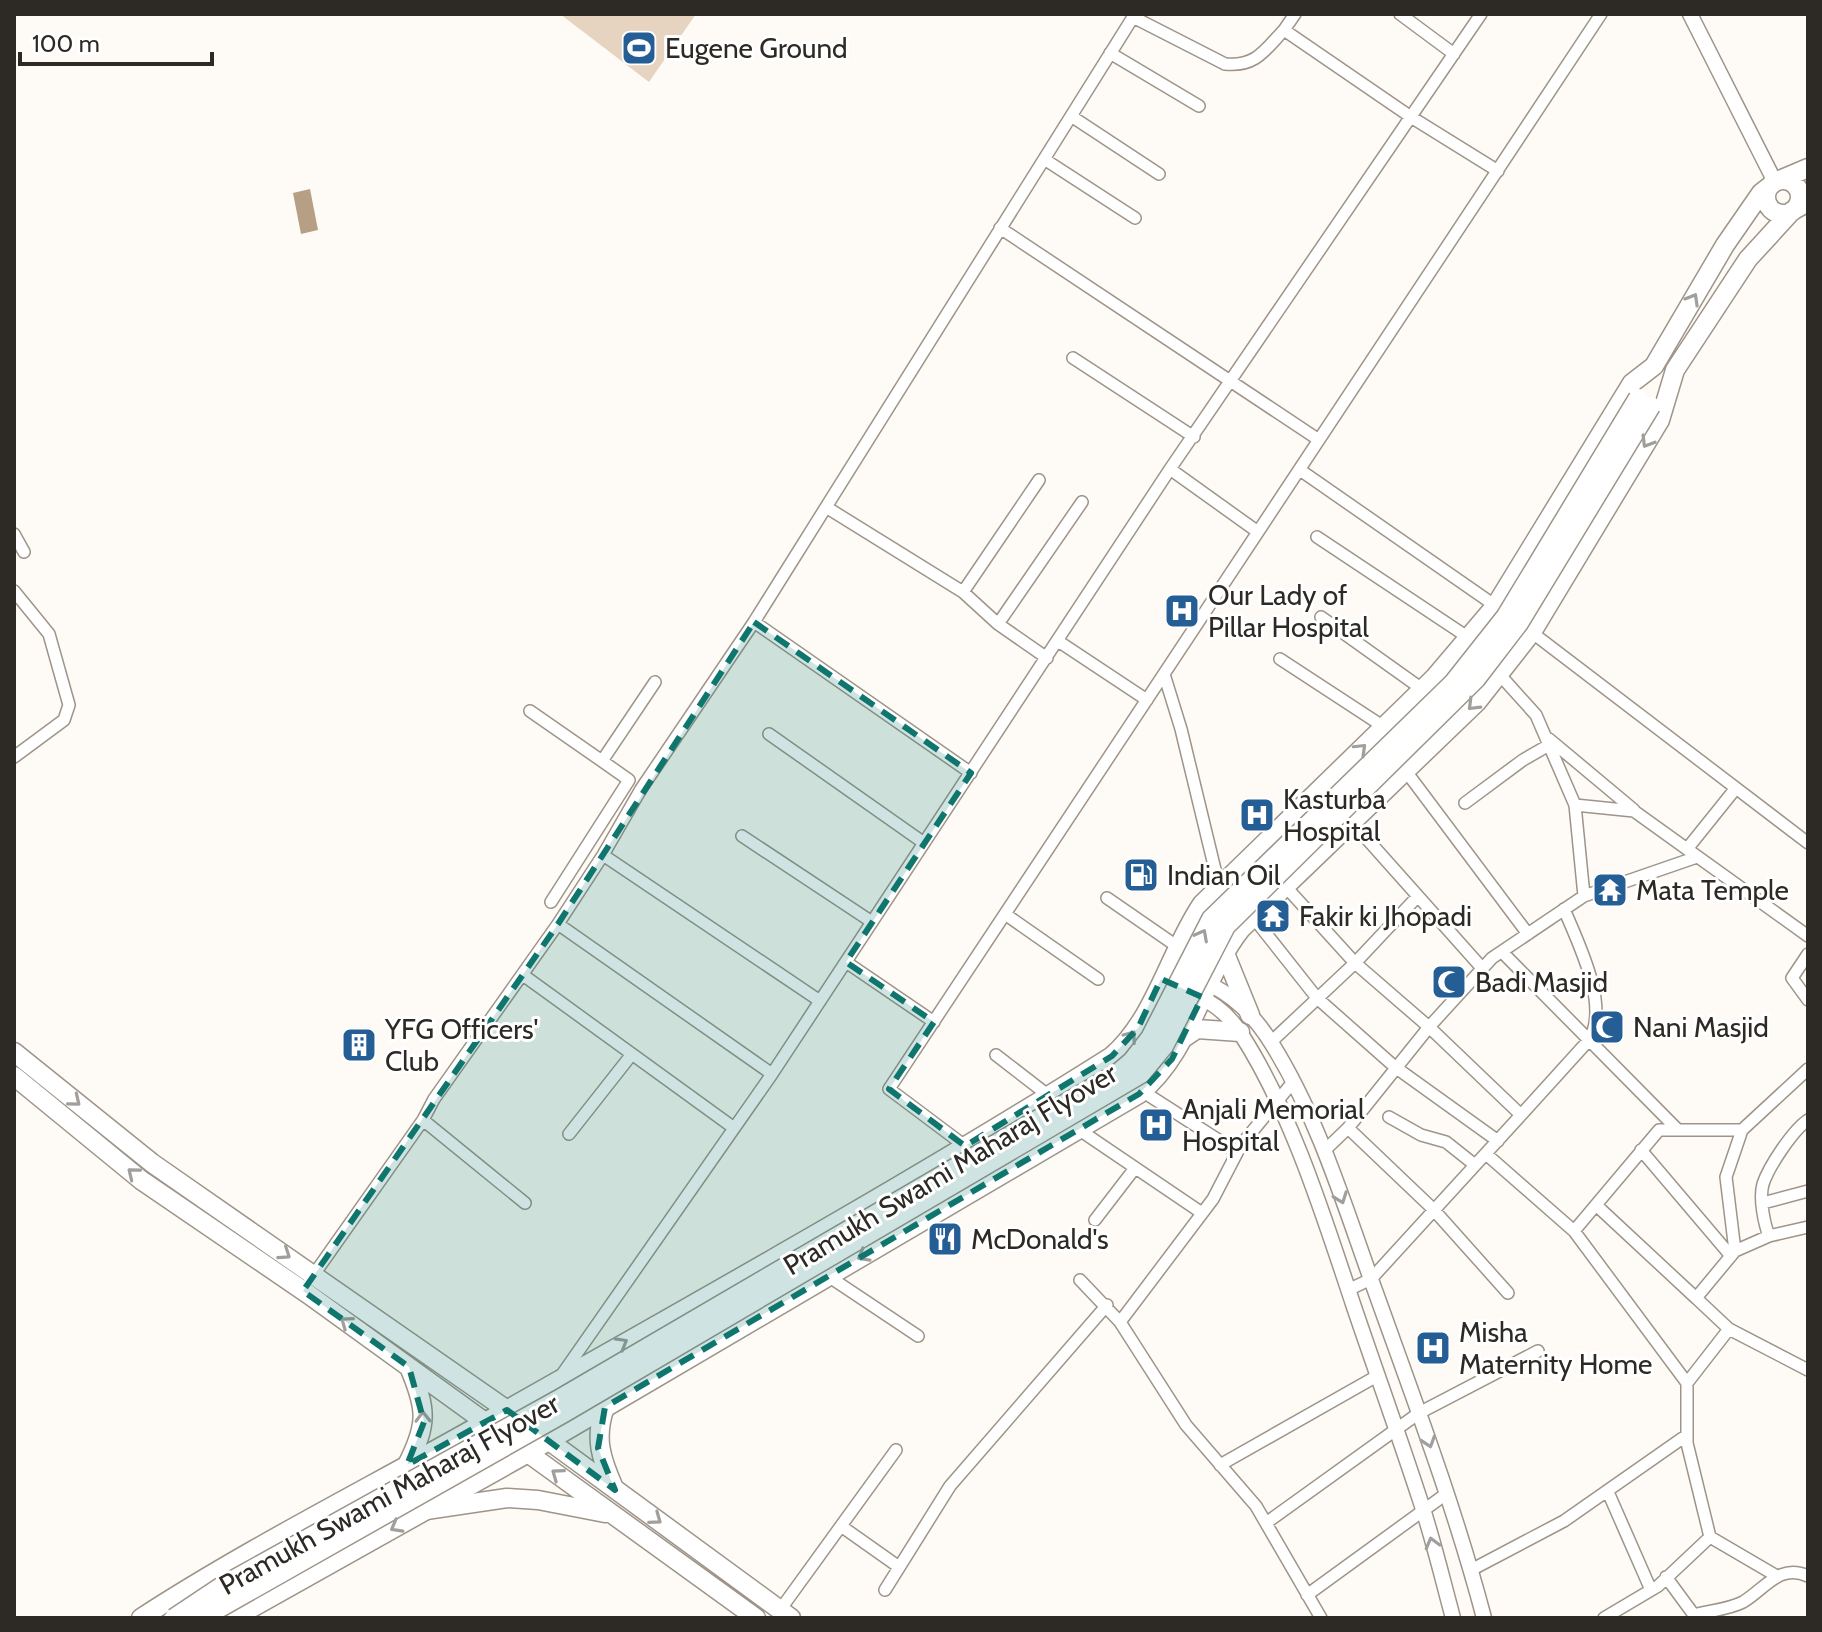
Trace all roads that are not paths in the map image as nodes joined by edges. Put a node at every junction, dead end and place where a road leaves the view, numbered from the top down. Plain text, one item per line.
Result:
1 (1295, 14) edge
2 (1400, 14) edge
3 (1481, 14) edge
4 (1601, 14) edge
5 (1690, 14) edge
6 (1134, 16) edge
7 (1284, 30) junction
8 (1110, 53) junction
9 (1454, 54) junction
10 (1199, 106) dead end
11 (1071, 116) junction
12 (1411, 117) junction
13 (1044, 159) junction
14 (1808, 168) edge
15 (1498, 171) junction
16 (1159, 174) dead end
17 (1775, 182) junction
18 (1800, 206) edge
19 (1135, 218) dead end
20 (1000, 228) junction
21 (1073, 358) dead end
22 (1654, 366) junction
23 (1675, 370) junction
24 (1230, 381) junction
25 (1644, 402) junction
26 (1194, 437) junction
27 (1319, 440) junction
28 (1170, 469) junction
29 (1300, 470) junction
30 (1039, 480) dead end
31 (1082, 502) dead end
32 (826, 507) junction
33 (1258, 532) junction
34 (14, 534) edge
35 (1317, 537) dead end
36 (24, 552) dead end
37 (14, 591) edge
38 (963, 592) junction
39 (1496, 605) junction
40 (1321, 617) dead end
41 (754, 622) junction
42 (998, 624) junction
43 (1532, 632) junction
44 (1469, 638) junction
45 (1058, 641) junction
46 (1047, 658) junction
47 (1280, 659) dead end
48 (1164, 674) junction
49 (1500, 675) junction
50 (655, 682) dead end
51 (1422, 689) junction
52 (1147, 700) junction
53 (530, 711) dead end
54 (1384, 727) junction
55 (769, 734) dead end
56 (1547, 741) junction
57 (14, 757) edge
58 (602, 761) junction
59 (1405, 770) junction
60 (971, 773) junction
61 (1736, 788) junction
62 (1465, 803) dead end
63 (1575, 805) junction
64 (1639, 814) junction
65 (1351, 821) junction
66 (742, 836) dead end
67 (924, 843) junction
68 (1808, 843) edge
69 (1692, 853) junction
70 (603, 855) junction
71 (1219, 886) junction
72 (1286, 887) junction
73 (1418, 896) junction
74 (1584, 896) junction
75 (1107, 898) dead end
76 (551, 902) dead end
77 (1564, 909) junction
78 (1005, 914) junction
79 (1253, 917) junction
80 (872, 922) junction
81 (558, 924) junction
82 (1528, 934) junction
83 (1808, 936) edge
84 (1178, 947) junction
85 (1224, 951) junction
86 (1502, 952) junction
87 (1808, 954) edge
88 (846, 962) junction
89 (1355, 963) junction
90 (1482, 968) junction
91 (1165, 972) junction
92 (523, 975) junction
93 (1098, 979) dead end
94 (1205, 990) junction
95 (1317, 998) junction
96 (1808, 1000) edge
97 (820, 1001) junction
98 (1250, 1015) junction
99 (934, 1022) junction
100 (1429, 1027) junction
101 (1240, 1032) junction
102 (1181, 1040) junction
103 (1589, 1040) junction
104 (1271, 1042) junction
105 (14, 1052) edge
106 (632, 1054) junction
107 (996, 1055) dead end
108 (1395, 1067) junction
109 (1808, 1069) edge
110 (772, 1074) junction
111 (14, 1076) edge
112 (1293, 1082) junction
113 (1142, 1091) junction
114 (1049, 1096) junction
115 (1277, 1101) junction
116 (1521, 1115) junction
117 (1389, 1117) dead end
118 (423, 1120) junction
119 (1808, 1120) edge
120 (734, 1128) junction
121 (1348, 1128) junction
122 (1078, 1129) junction
123 (1678, 1130) junction
124 (1742, 1130) junction
125 (569, 1134) dead end
126 (1498, 1141) junction
127 (965, 1146) junction
128 (1641, 1150) junction
129 (1324, 1151) junction
130 (1237, 1152) junction
131 (1486, 1154) junction
132 (1475, 1165) junction
133 (1135, 1168) junction
134 (1808, 1191) edge
135 (525, 1203) dead end
136 (1763, 1203) junction
137 (1596, 1205) junction
138 (1433, 1209) junction
139 (1202, 1213) junction
140 (1095, 1220) dead end
141 (1808, 1227) edge
142 (1574, 1231) junction
143 (1769, 1236) junction
144 (1733, 1254) junction
145 (315, 1274) junction
146 (828, 1276) junction
147 (1371, 1279) junction
148 (1080, 1280) dead end
149 (1348, 1290) junction
150 (303, 1291) junction
151 (1508, 1293) dead end
152 (1696, 1298) junction
153 (1107, 1305) junction
154 (1120, 1322) junction
155 (1729, 1329) junction
156 (918, 1336) dead end
157 (1538, 1351) dead end
158 (409, 1367) junction
159 (1808, 1370) edge
160 (1377, 1376) junction
161 (558, 1380) junction
162 (1687, 1383) junction
163 (605, 1407) junction
164 (507, 1410) junction
165 (1419, 1413) junction
166 (485, 1422) junction
167 (1397, 1429) junction
168 (1687, 1435) junction
169 (548, 1440) junction
170 (896, 1450) dead end
171 (528, 1453) junction
172 (407, 1465) junction
173 (1220, 1465) junction
174 (615, 1490) junction
175 (1608, 1492) junction
176 (1446, 1494) junction
177 (426, 1510) junction
178 (1423, 1510) junction
179 (615, 1516) junction
180 (1266, 1523) junction
181 (841, 1526) junction
182 (1710, 1537) junction
183 (899, 1567) junction
184 (1471, 1570) junction
185 (1775, 1575) junction
186 (1808, 1576) edge
187 (1666, 1577) junction
188 (885, 1590) dead end
189 (1651, 1590) junction
190 (1307, 1595) junction
191 (785, 1614) edge
192 (141, 1618) edge
193 (174, 1618) edge
194 (202, 1618) edge
195 (234, 1618) edge
196 (756, 1618) edge
197 (1321, 1618) edge
198 (1453, 1618) edge
199 (1484, 1618) edge
200 (1604, 1618) edge

1 - 7 street
2 - 9 street
3 - 9 street
4 - 15 street
5 - 17 street
6 - 7 street
6 - 8 street
7 - 12 street
8 - 10 street
8 - 11 street
9 - 12 street
11 - 13 street
11 - 16 street
12 - 15 street
12 - 24 street
13 - 19 street
13 - 20 street
14 - 17 main road
15 - 27 street
17 - 18 main road
22 -> 17 main road
18 - 23 main road, Pramukh Swami Maharaj Flyover
20 - 24 street
20 - 32 street
21 - 26 street
22 - 25 main road, Pramukh Swami Maharaj Flyover
22 - 39 main road
23 - 25 main road, Pramukh Swami Maharaj Flyover
23 -> 43 main road
24 - 26 street
24 - 27 street
193 -> 25 main road, Pramukh Swami Maharaj Flyover, bridge
25 - 194 main road, Pramukh Swami Maharaj Flyover, bridge
26 - 28 street
27 - 29 street
28 - 33 street
28 - 45 street
29 - 33 street
29 - 39 street
30 - 38 street
31 - 42 street
32 - 38 street
32 - 41 street
33 - 48 street
34 - 36 street
35 - 44 street
37 - 57 street
38 - 42 street
39 - 43 street
39 - 44 main road
40 - 51 street
41 - 60 street
41 - 70 street
42 - 46 street
43 - 49 main road
43 - 61 street
44 - 51 main road
45 - 46 street
45 - 52 street
46 - 60 street
47 - 54 street
48 - 52 street
48 - 71 street
49 - 56 street
49 -> 59 main road
50 - 58 street
51 - 54 main road
52 - 78 street
53 - 58 street
71 -> 54 main road
55 - 67 street
56 - 62 street
56 - 63 street
56 - 64 street
58 - 76 street
59 - 65 main road
59 - 82 street
60 - 67 street
61 - 68 street
61 - 69 street
63 - 64 street
63 - 74 street
64 - 69 street
65 - 72 main road
65 - 73 street
66 - 80 street
67 - 80 street
69 - 74 street
69 - 83 street
70 - 81 street
70 - 97 street
71 - 84 main road
72 - 79 main road
72 - 89 street
73 - 89 street
73 - 90 street
74 - 77 street
75 - 84 street
77 - 82 street
77 - 103 street
78 - 93 street
78 - 99 street
79 - 85 main road
79 - 95 street
80 - 88 street
81 - 92 street
81 - 110 street
82 - 86 street
84 - 91 main road
85 - 94 main road
85 - 98 main road
86 - 90 street
86 - 103 street
87 - 96 street
88 - 97 street
88 - 99 street
89 - 95 street
89 - 100 street
90 - 100 street
91 - 94 street
114 -> 91 main road
92 - 106 street
92 - 118 street
94 - 98 street
94 - 101 street
94 - 102 main road
95 - 104 street
95 - 108 street
97 - 110 street
98 - 104 street
99 - 127 street
100 - 108 street
100 - 116 street
101 - 102 main road
101 - 115 street
102 - 113 main road
103 - 116 street
103 - 123 street
104 - 112 street
105 -> 145 main road
106 - 120 street
106 - 125 street
107 - 114 street
108 - 121 street
108 - 126 street
109 - 124 street
110 - 120 street
150 -> 111 main road
112 - 115 street
112 - 129 street
113 - 122 main road
113 - 130 street
114 - 127 main road
115 - 130 street
115 - 149 street
116 - 126 street
117 - 132 street
118 - 135 street
118 - 145 street
119 - 136 street
120 - 161 street
121 - 129 street
121 - 138 street
122 - 133 street
122 -> 146 main road
123 - 124 street
123 - 128 street
124 - 144 street
126 - 131 street
161 -> 127 main road
128 - 137 street
128 - 144 street
129 -> 147 street
130 - 139 street
131 - 132 street
131 - 142 street
132 - 138 street
133 - 139 street
133 - 140 street
134 - 136 street
136 - 143 street
137 - 142 street
137 - 152 street
138 - 147 street
138 - 151 street
139 - 154 street
141 - 143 street
142 - 162 street
143 - 144 street
144 - 152 street
145 - 150 street
145 - 164 main road
146 - 156 street
146 - 163 main road
147 - 149 street
147 - 165 street
148 - 153 street
149 - 160 street
158 -> 150 main road
152 - 155 street
153 - 154 street
153 - 183 street
154 - 173 street
155 - 159 street
155 - 162 street
157 - 165 street
158 - 166 main road
172 -> 158 main road
160 - 167 street
160 - 173 street
161 - 164 main road
162 - 168 street
163 - 169 main road
163 - 174 main road
164 - 166 main road
164 - 169 main road
165 - 167 street
165 -> 176 street
166 - 171 main road
166 - 172 main road
167 - 178 street
167 - 180 street
168 - 175 street
168 - 182 street
169 - 171 main road
169 - 174 main road
170 - 181 street
171 - 177 main road
179 -> 171 main road
172 - 192 main road
173 - 180 street
174 -> 191 main road
175 - 184 street
175 - 189 street
176 - 178 street
176 - 184 street
177 - 179 main road
177 -> 195 main road
178 - 190 street
198 -> 178 street
179 - 196 main road
180 - 190 street
181 - 183 street
181 - 191 street
182 - 185 street
182 - 187 street
183 - 188 street
184 - 199 street
185 - 186 street
185 - 187 street
187 - 189 street
189 - 200 street
190 - 197 street

